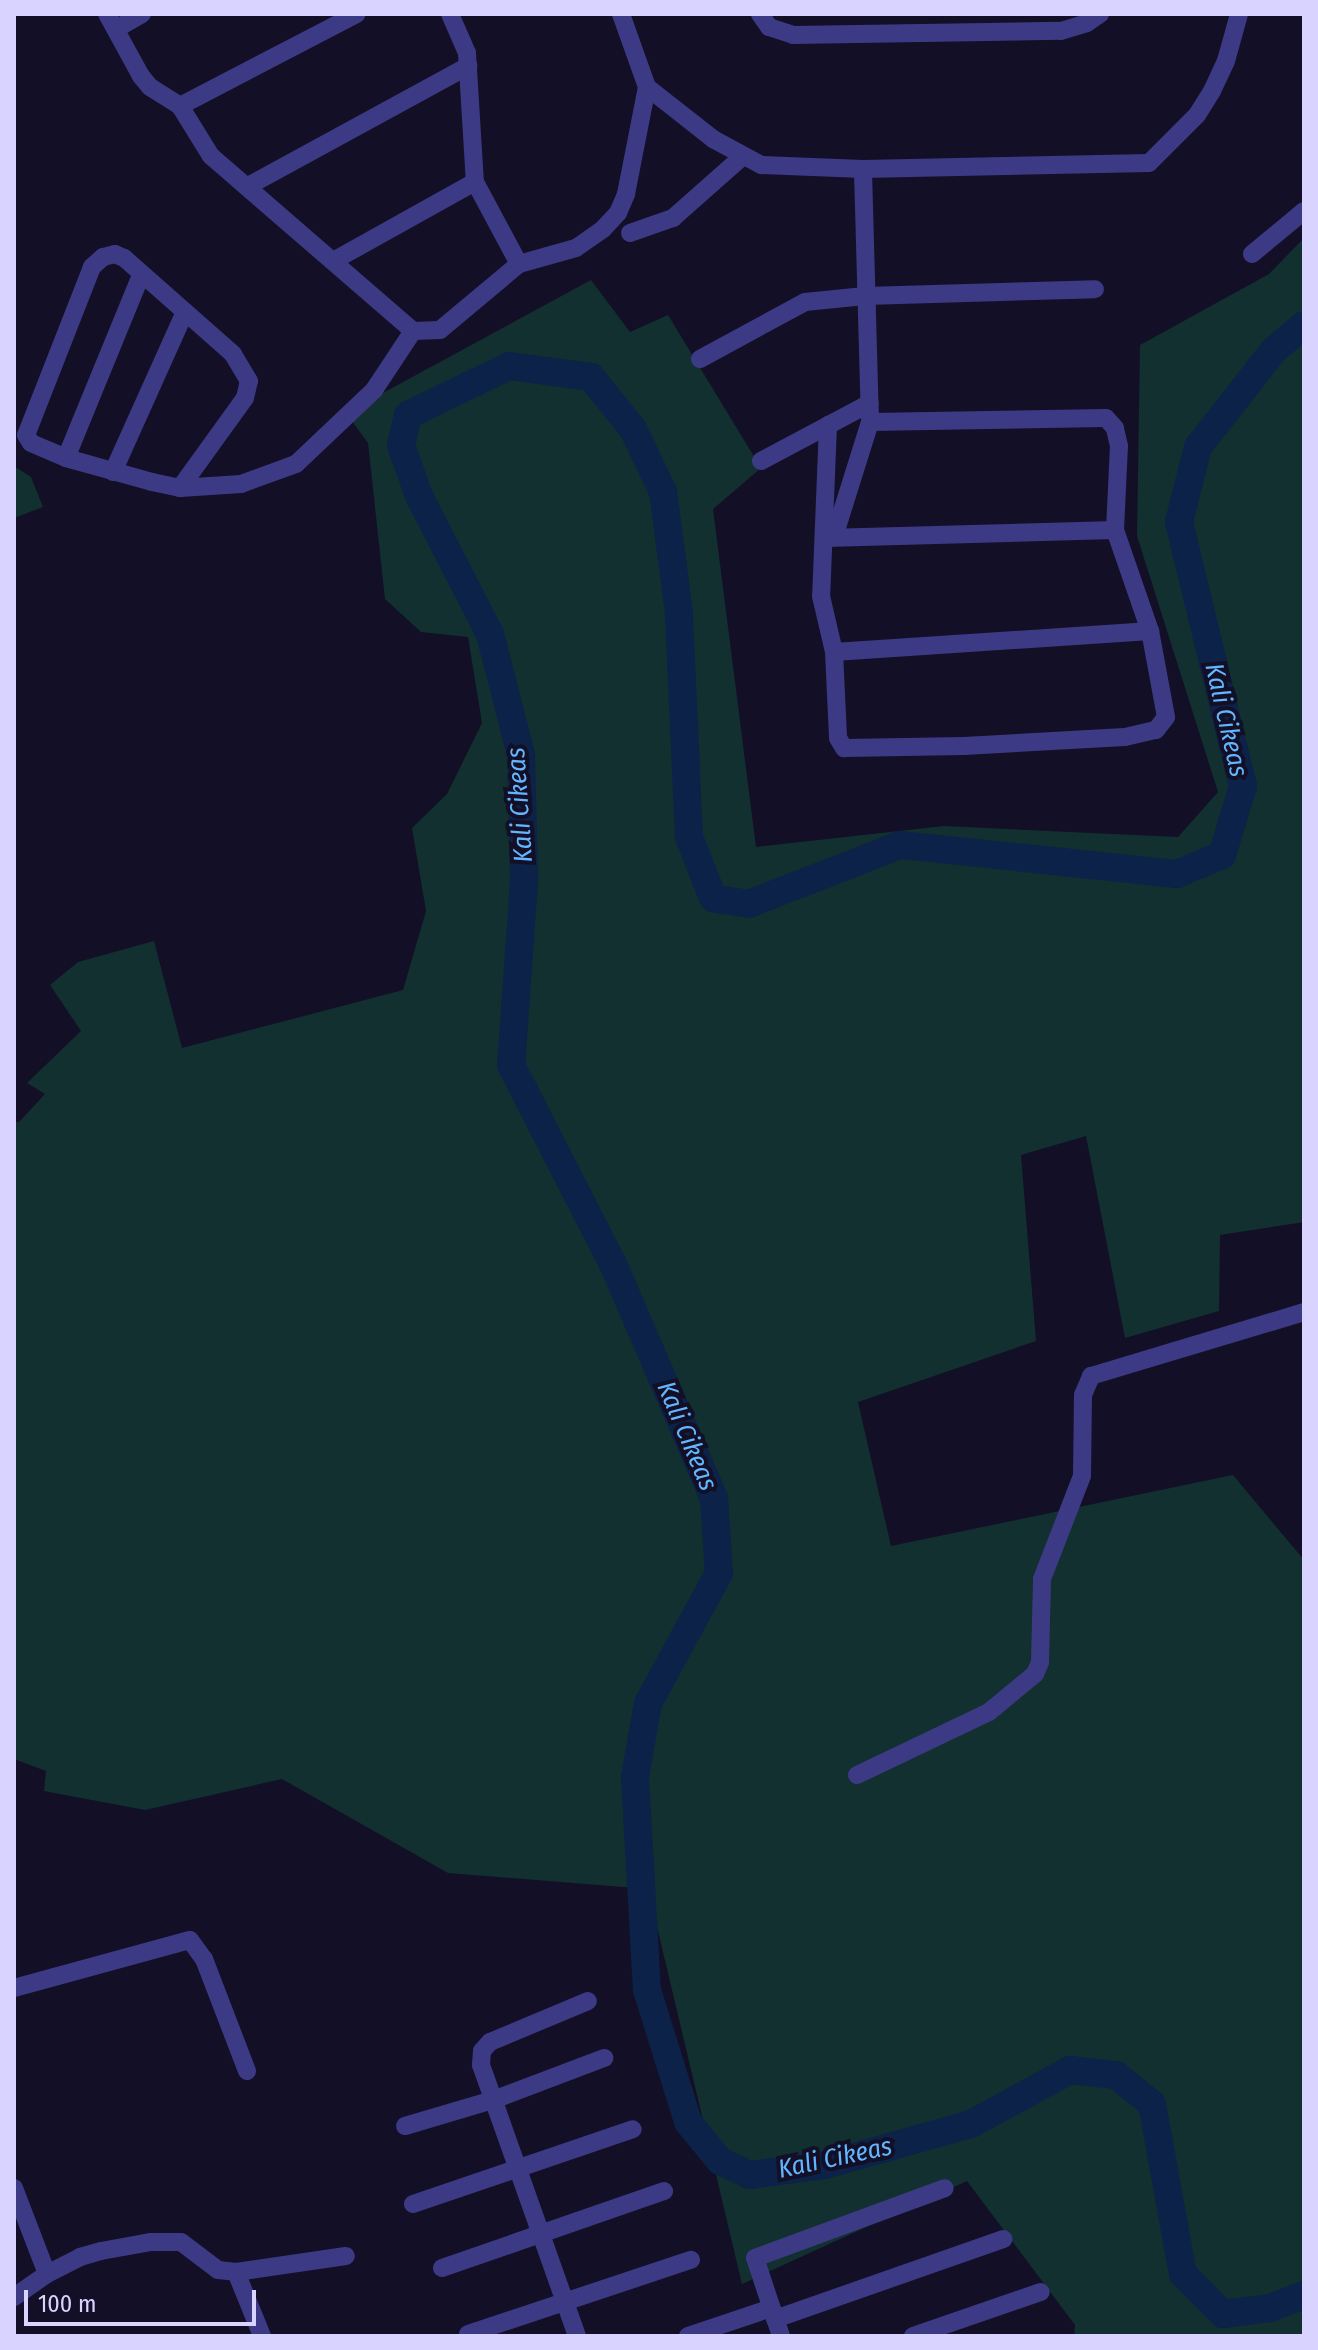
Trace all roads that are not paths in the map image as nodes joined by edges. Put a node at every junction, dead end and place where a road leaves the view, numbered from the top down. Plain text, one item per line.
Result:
1 (142, 14) edge
2 (357, 14) edge
3 (450, 14) edge
4 (621, 14) edge
5 (760, 14) edge
6 (1100, 14) edge
7 (1239, 14) edge
8 (111, 21) edge
9 (468, 66) junction
10 (647, 87) junction
11 (180, 106) junction
12 (742, 157) junction
13 (863, 169) junction
14 (475, 182) junction
15 (248, 186) junction
16 (1304, 211) edge
17 (630, 233) dead end
18 (1252, 254) dead end
19 (333, 261) junction
20 (519, 264) junction
21 (141, 275) junction
22 (1095, 289) dead end
23 (865, 296) junction
24 (185, 312) junction
25 (413, 331) junction
26 (700, 359) dead end
27 (870, 403) junction
28 (870, 422) junction
29 (828, 425) junction
30 (66, 458) junction
31 (761, 461) dead end
32 (113, 472) junction
33 (180, 488) junction
34 (1115, 530) junction
35 (828, 537) junction
36 (1150, 631) junction
37 (834, 652) junction
38 (1304, 1312) edge
39 (857, 1775) dead end
40 (14, 1988) edge
41 (588, 2001) dead end
42 (604, 2058) dead end
43 (247, 2071) dead end
44 (493, 2100) junction
45 (405, 2126) dead end
46 (633, 2129) dead end
47 (517, 2168) junction
48 (14, 2188) edge
49 (945, 2188) dead end
50 (664, 2191) dead end
51 (413, 2204) dead end
52 (540, 2235) junction
53 (1003, 2239) dead end
54 (346, 2256) dead end
55 (691, 2260) dead end
56 (442, 2268) dead end
57 (236, 2272) junction
58 (47, 2274) junction
59 (1041, 2292) dead end
60 (14, 2297) edge
61 (565, 2300) junction
62 (776, 2321) edge
63 (468, 2334) edge
64 (262, 2336) edge
65 (577, 2336) edge
66 (688, 2336) edge
67 (913, 2336) edge

1 - 8 street
2 - 11 street
3 - 9 street
4 - 10 street
5 - 6 street
7 - 13 street
8 - 11 street
9 - 14 street
9 - 15 street
10 - 12 street
10 - 20 street
11 - 15 street
12 - 13 street
12 - 17 street
13 - 23 street
14 - 19 street
14 - 20 street
15 - 19 street
16 - 18 street
19 - 25 street
20 - 25 street
21 - 24 street
21 - 30 street
21 - 30 street
22 - 23 street
23 - 26 street
23 - 27 street
24 - 32 street
24 - 33 street
25 - 33 street
27 - 28 street
27 - 29 street
28 - 34 street
28 - 35 street
29 - 31 street
29 - 35 street
30 - 32 street
32 - 33 street
34 - 35 street
34 - 36 street
35 - 37 street
36 - 37 street
36 - 37 street
38 - 39 street
40 - 43 street
41 - 44 street
42 - 44 street
44 - 45 street
44 - 47 street
46 - 47 street
47 - 51 street
47 - 52 street
48 - 58 street
49 - 62 street
50 - 52 street
52 - 56 street
52 - 61 street
53 - 62 street
54 - 57 street
55 - 61 street
57 - 58 street
57 - 64 street
58 - 60 street
59 - 67 street
61 - 63 street
61 - 65 street
62 - 66 street

